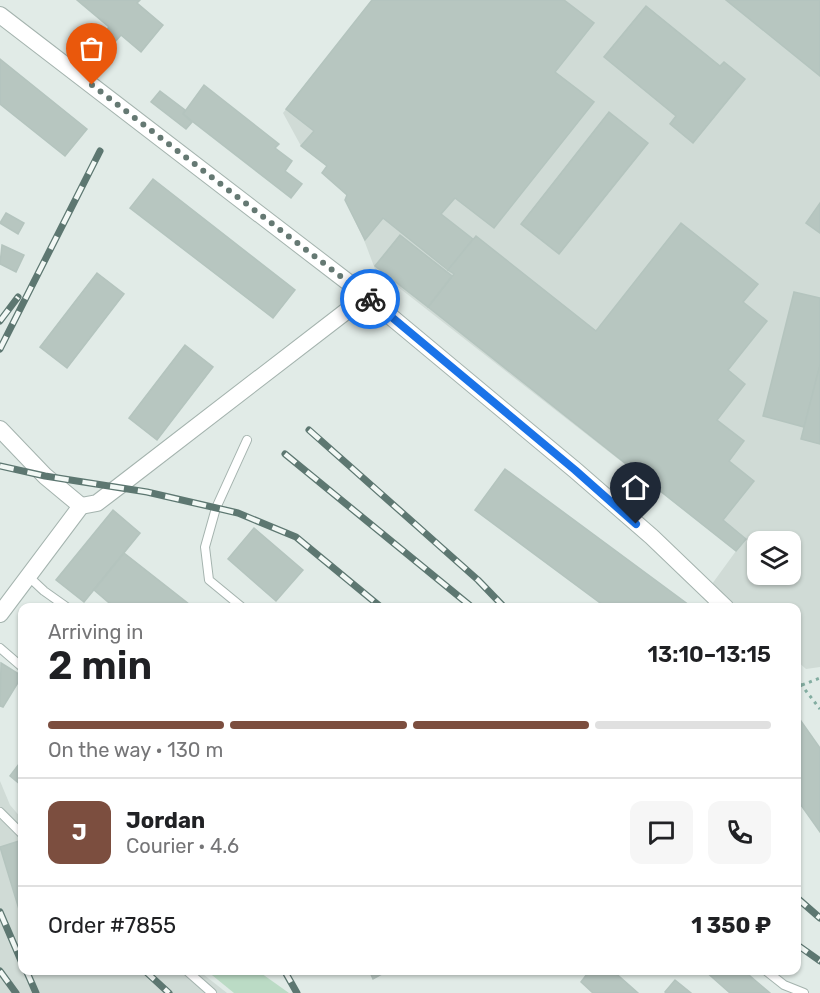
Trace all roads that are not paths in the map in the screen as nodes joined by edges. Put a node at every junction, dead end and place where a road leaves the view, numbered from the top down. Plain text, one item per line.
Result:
1 (0, 15) edge
2 (366, 296) junction
3 (0, 429) edge
4 (247, 440) dead end
5 (81, 506) junction
6 (28, 576) junction
7 (61, 603) edge
8 (237, 603) edge
9 (721, 603) edge
10 (0, 614) edge
11 (0, 648) edge
12 (18, 664) edge
13 (0, 812) edge
14 (18, 830) edge
15 (192, 975) edge
16 (771, 975) edge
17 (212, 993) edge
18 (804, 993) edge

1 - 2 street
2 - 5 street
2 - 9 street
3 - 5 street
4 - 8 lane
5 - 6 street
6 - 7 lane
6 - 10 street
11 - 12 lane
13 - 14 lane
15 - 17 lane
16 - 18 lane

